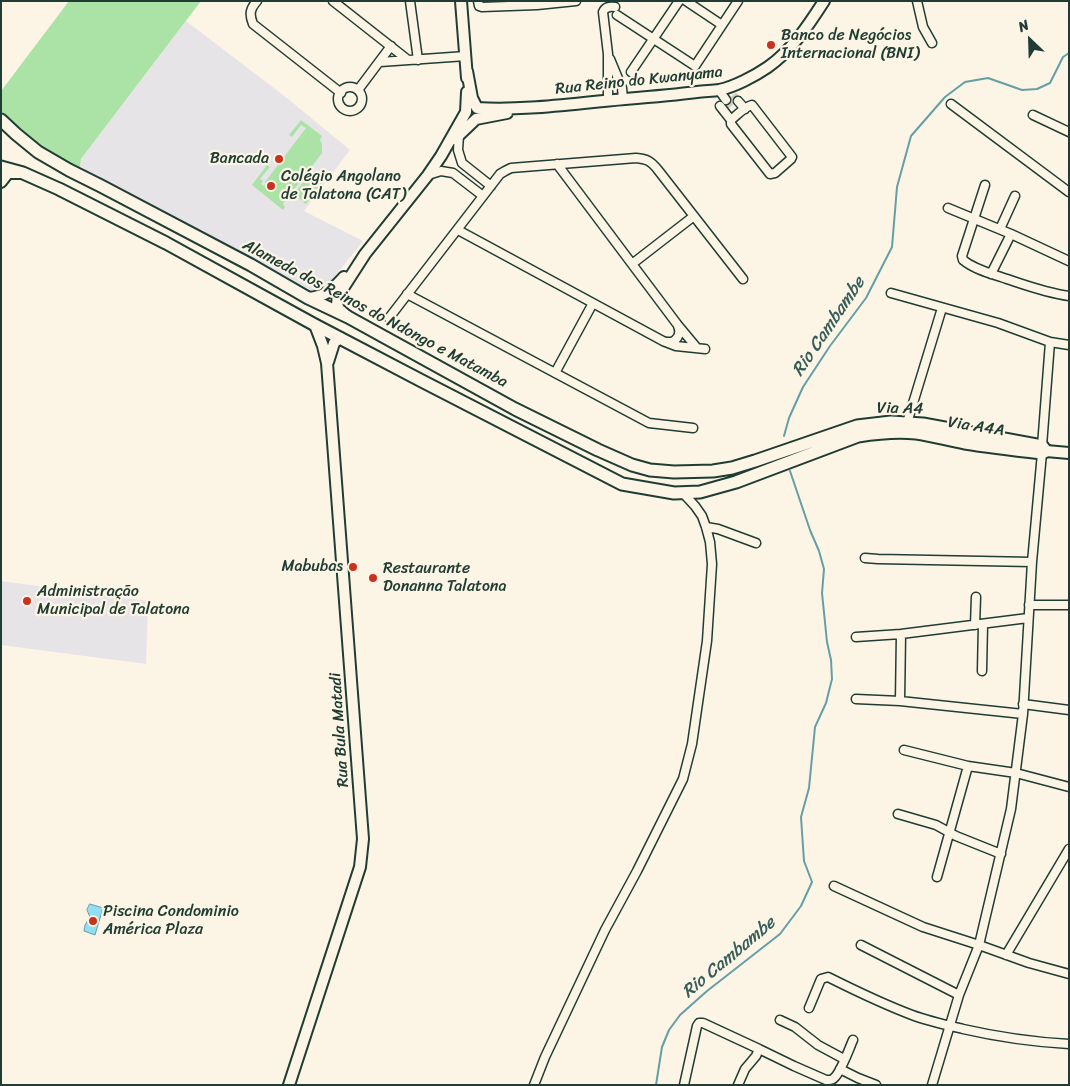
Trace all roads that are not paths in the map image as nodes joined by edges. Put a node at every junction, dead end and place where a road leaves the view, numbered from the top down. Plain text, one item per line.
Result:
1 (257, 1) edge
2 (333, 1) edge
3 (410, 1) edge
4 (461, 1) edge
5 (478, 1) edge
6 (576, 1) edge
7 (679, 1) edge
8 (686, 1) edge
9 (738, 1) edge
10 (824, 1) edge
11 (917, 1) edge
12 (537, 3) edge
13 (515, 4) edge
14 (611, 13) edge
15 (722, 25) junction
16 (654, 38) junction
17 (932, 43) dead end
18 (391, 46) junction
19 (608, 54) junction
20 (466, 56) junction
21 (408, 60) junction
22 (418, 60) junction
23 (380, 62) junction
24 (467, 71) junction
25 (631, 72) dead end
26 (622, 88) junction
27 (607, 89) junction
28 (358, 90) junction
29 (341, 93) junction
30 (730, 93) junction
31 (623, 99) junction
32 (726, 100) dead end
33 (608, 101) junction
34 (951, 104) dead end
35 (720, 106) dead end
36 (732, 107) tunnel mouth
37 (744, 109) junction
38 (466, 112) junction
39 (477, 113) junction
40 (1033, 115) dead end
41 (734, 118) junction
42 (1, 120) edge
43 (1069, 132) edge
44 (459, 135) junction
45 (441, 156) junction
46 (462, 162) junction
47 (557, 164) junction
48 (1, 167) edge
49 (69, 170) junction
50 (23, 173) junction
51 (453, 173) junction
52 (428, 175) junction
53 (1, 182) edge
54 (985, 185) dead end
55 (491, 186) junction
56 (59, 189) junction
57 (1069, 192) edge
58 (483, 196) junction
59 (1015, 196) dead end
60 (948, 208) dead end
61 (694, 216) junction
62 (974, 218) junction
63 (1000, 229) junction
64 (458, 230) junction
65 (1011, 234) junction
66 (361, 260) junction
67 (1069, 262) edge
68 (632, 264) junction
69 (263, 272) junction
70 (991, 274) junction
71 (743, 279) dead end
72 (251, 289) junction
73 (891, 293) dead end
74 (407, 294) junction
75 (1069, 296) edge
76 (308, 298) junction
77 (593, 303) junction
78 (942, 308) junction
79 (348, 317) junction
80 (388, 318) dead end
81 (677, 324) junction
82 (315, 325) junction
83 (340, 338) junction
84 (663, 341) junction
85 (1050, 342) junction
86 (1069, 345) edge
87 (429, 362) junction
88 (327, 363) junction
89 (555, 373) junction
90 (420, 380) junction
91 (907, 423) junction
92 (693, 428) dead end
93 (831, 440) junction
94 (1043, 450) junction
95 (1069, 453) edge
96 (755, 461) joint
97 (632, 465) junction
98 (622, 484) junction
99 (683, 493) junction
100 (706, 526) junction
101 (756, 543) dead end
102 (865, 558) dead end
103 (1032, 562) junction
104 (976, 597) dead end
105 (1029, 605) junction
106 (1069, 605) edge
107 (1028, 618) junction
108 (979, 625) junction
109 (901, 634) junction
110 (856, 637) dead end
111 (982, 670) dead end
112 (856, 699) dead end
113 (900, 701) junction
114 (1023, 704) junction
115 (1069, 710) edge
116 (1023, 714) junction
117 (904, 750) dead end
118 (968, 766) junction
119 (1016, 773) junction
120 (1069, 787) edge
121 (898, 814) dead end
122 (949, 832) junction
123 (1069, 849) edge
124 (1001, 854) junction
125 (937, 877) dead end
126 (834, 886) dead end
127 (861, 945) dead end
128 (979, 945) junction
129 (1006, 955) junction
130 (1069, 974) edge
131 (959, 995) junction
132 (809, 1008) dead end
133 (780, 1020) dead end
134 (950, 1026) junction
135 (854, 1040) dead end
136 (1069, 1044) edge
137 (760, 1049) junction
138 (844, 1059) junction
139 (840, 1069) junction
140 (289, 1085) edge
141 (534, 1085) edge
142 (684, 1085) edge
143 (738, 1085) edge
144 (876, 1085) edge
145 (932, 1085) edge

1 - 29 street
2 - 18 street
3 - 22 street
4 - 20 street
5 - 13 street
6 - 12 street
7 - 16 street
8 - 15 street
9 - 15 street
10 - 30 street, Rua Reino do Kwanyama
11 - 17 street
12 - 13 street
14 - 16 street
14 - 19 street
15 - 16 street
16 - 25 street
18 - 21 street
18 - 23 street
19 - 26 street
19 - 27 street
20 - 22 street
20 - 24 street
21 - 22 street
21 - 23 street
23 - 28 street
24 - 38 street
24 - 39 street
26 - 27 street
26 - 31 street
27 - 33 street
28 - 29 street
28 - 29 street
30 - 31 street, Rua Reino do Kwanyama
30 - 32 street
30 - 37 street
31 - 33 street, Rua Reino do Kwanyama
33 - 39 street, Rua Reino do Kwanyama
34 - 57 street
35 - 41 street
36 - 41 street
37 - 41 street
37 - 41 street
38 - 39 street, Rua Reino do Kwanyama
38 - 45 street
39 - 44 street
40 - 43 street
42 - 49 main road, Alameda dos Reinos do Ndongo e Matamba
44 - 45 street
44 - 46 street
45 - 52 street
46 - 51 street
46 - 55 street
47 - 55 street
47 - 61 street
47 - 68 street
48 - 50 main road
49 - 56 main road
49 - 69 main road, Alameda dos Reinos do Ndongo e Matamba
50 - 53 street
50 - 56 main road
51 - 52 street
51 - 58 street
52 - 66 street
54 - 62 street
55 - 58 street
56 - 72 main road
58 - 64 street
59 - 63 street
60 - 62 street
61 - 68 street
61 - 71 street
62 - 63 street
62 - 70 street
63 - 65 street
64 - 74 street
64 - 77 street
65 - 67 street
65 - 70 street
66 - 76 street
66 - 79 street
68 - 81 street
69 - 72 main road
69 - 76 main road, Alameda dos Reinos do Ndongo e Matamba
70 - 75 street
72 - 82 main road
73 - 78 street
74 - 80 street
74 - 89 street
76 - 79 main road, Alameda dos Reinos do Ndongo e Matamba
77 - 84 street
77 - 89 street
78 - 85 street
78 - 91 street
79 - 87 main road, Alameda dos Reinos do Ndongo e Matamba
81 - 84 street
81 - 84 street
82 - 83 main road
82 - 88 street, Rua Bula Matadi
83 - 88 street, Rua Bula Matadi
83 - 90 main road
85 - 86 street
85 - 94 street
87 - 90 main road
87 - 97 main road, Alameda dos Reinos do Ndongo e Matamba
88 - 140 street, Rua Bula Matadi
89 - 92 street
90 - 98 main road
91 - 93 main road, Via A4
91 - 94 main road, Via A4
93 - 94 main road, Via A4A
93 - 96 main road, Via A4
93 - 99 main road, Via A4A
94 - 95 street
94 - 103 street
96 - 97 main road, Alameda dos Reinos do Ndongo e Matamba
97 - 98 main road
98 - 99 main road
99 - 100 street
100 - 101 street
100 - 141 street
102 - 103 street
103 - 105 street
104 - 108 street
105 - 106 street
105 - 107 street
107 - 108 street
107 - 114 street
108 - 109 street
108 - 111 street
109 - 110 street
109 - 113 street
112 - 113 street
113 - 116 street
114 - 115 street
114 - 116 street
116 - 119 street
117 - 118 street
118 - 119 street
118 - 122 street
119 - 120 street
119 - 124 street
121 - 122 street
122 - 124 street
122 - 125 street
123 - 129 street
124 - 128 street
126 - 128 street
127 - 131 street
128 - 129 street
128 - 131 street
129 - 130 street
131 - 134 street
132 - 134 street
133 - 138 street
134 - 136 street
134 - 145 street
135 - 138 street
137 - 139 street
137 - 142 street
137 - 143 street
138 - 139 street
139 - 144 street

